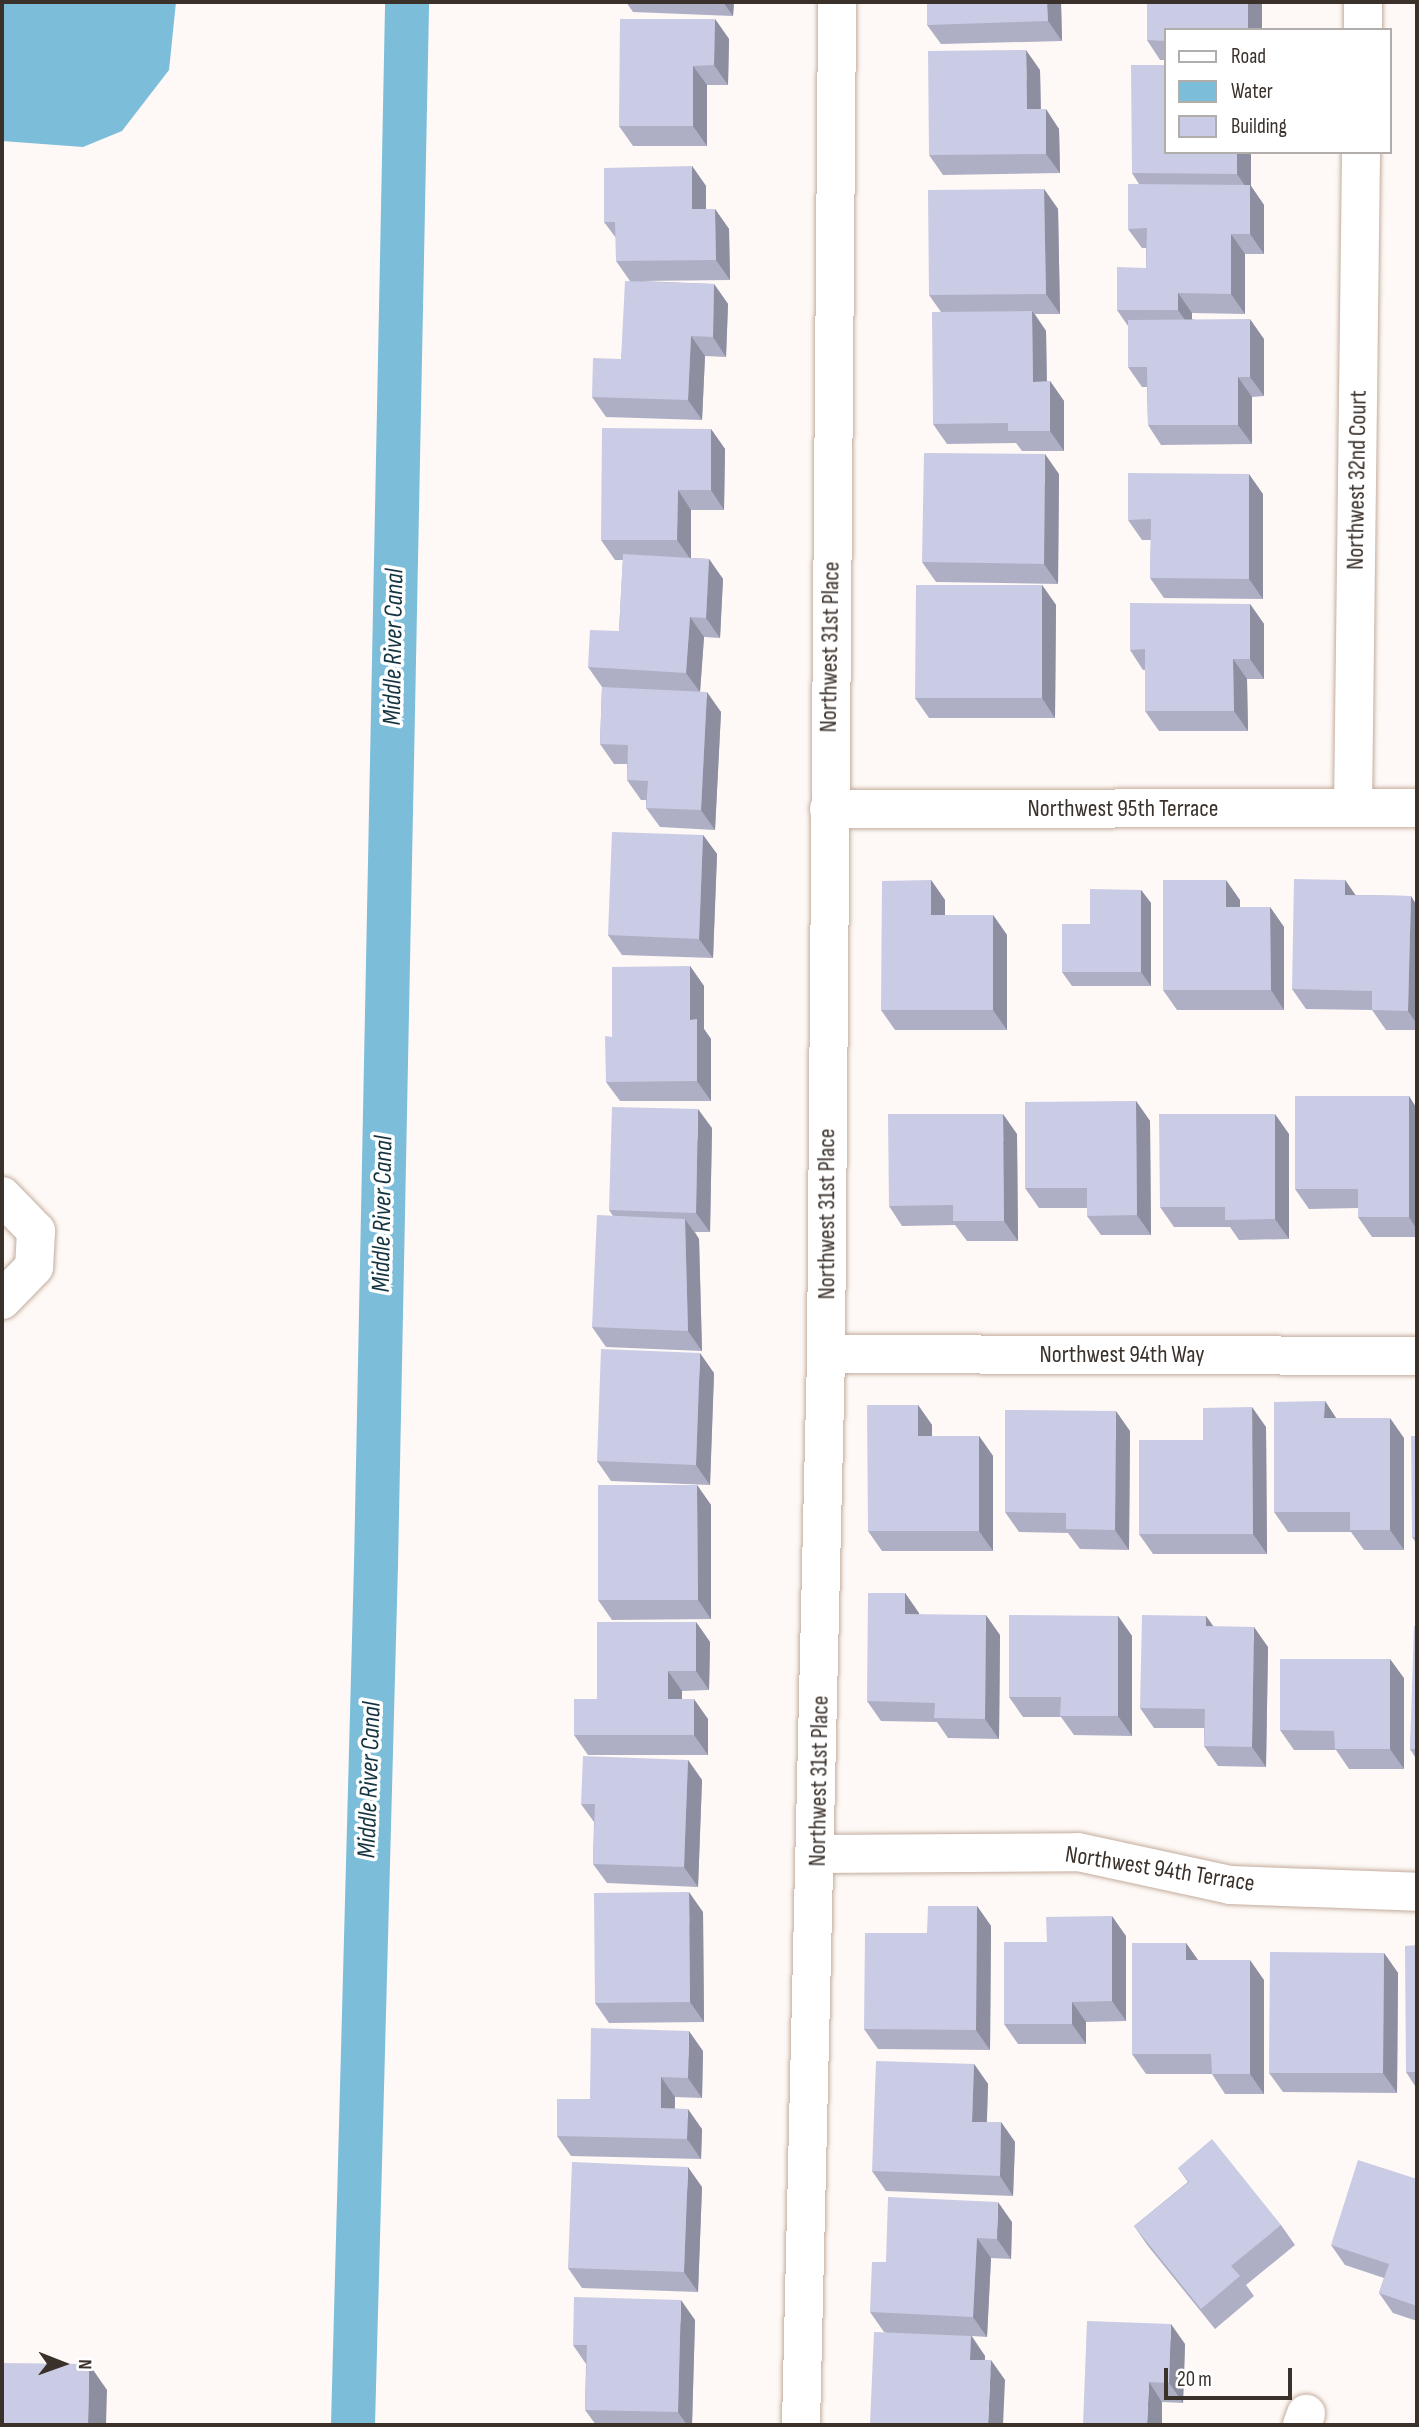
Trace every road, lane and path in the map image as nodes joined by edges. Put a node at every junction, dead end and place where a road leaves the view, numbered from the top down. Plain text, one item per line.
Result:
1 (837, 2) edge
2 (1363, 2) edge
3 (1363, 28) edge
4 (1361, 154) edge
5 (1353, 808) junction
6 (1417, 808) edge
7 (829, 810) junction
8 (2, 1196) edge
9 (2, 1300) edge
10 (827, 1354) junction
11 (1417, 1356) edge
12 (818, 1854) junction
13 (1417, 1892) edge
14 (801, 2425) edge

1 - 7 street, Northwest 31st Place
2 - 3 street
4 - 5 street, Northwest 32nd Court
5 - 6 street, Northwest 95th Terrace
5 - 7 street, Northwest 95th Terrace
7 - 10 street, Northwest 31st Place
8 - 9 street
10 - 11 street, Northwest 94th Way
10 - 12 street, Northwest 31st Place
12 - 13 street, Northwest 94th Terrace
12 - 14 street, Northwest 31st Place

